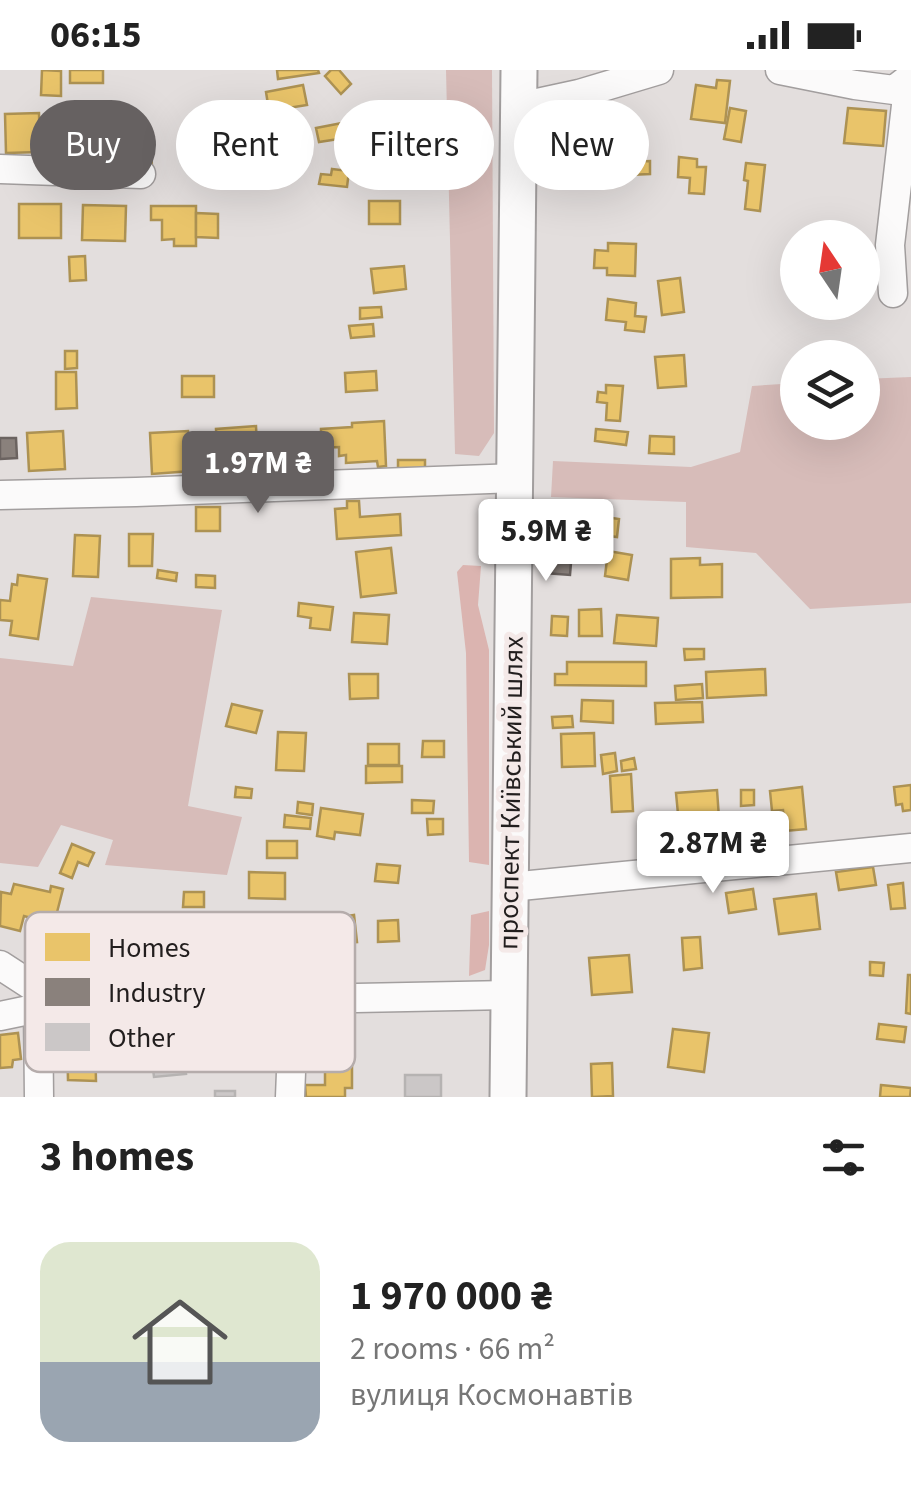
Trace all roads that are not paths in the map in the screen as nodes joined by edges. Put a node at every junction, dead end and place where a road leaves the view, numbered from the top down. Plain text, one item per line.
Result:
1 (520, 70) edge
2 (659, 70) edge
3 (780, 70) edge
4 (910, 78) edge
5 (519, 100) edge
6 (551, 100) edge
7 (0, 169) edge
8 (30, 170) edge
9 (518, 190) edge
10 (892, 293) dead end
11 (514, 478) junction
12 (0, 495) edge
13 (911, 848) edge
14 (510, 887) junction
15 (0, 965) edge
16 (25, 986) edge
17 (510, 995) junction
18 (355, 997) edge
19 (25, 1011) edge
20 (0, 1016) edge
21 (42, 1072) edge
22 (291, 1072) edge
23 (39, 1097) edge
24 (290, 1097) edge
25 (508, 1097) edge

1 - 5 main road, проспект Київський шлях
2 - 6 street
3 - 4 street
4 - 10 street
7 - 8 street
9 - 11 main road, проспект Київський шлях
11 - 12 street
11 - 14 main road, проспект Київський шлях
13 - 14 street
14 - 17 main road, проспект Київський шлях
15 - 16 street
17 - 18 street
17 - 25 main road, проспект Київський шлях
19 - 20 street
21 - 23 street
22 - 24 street

